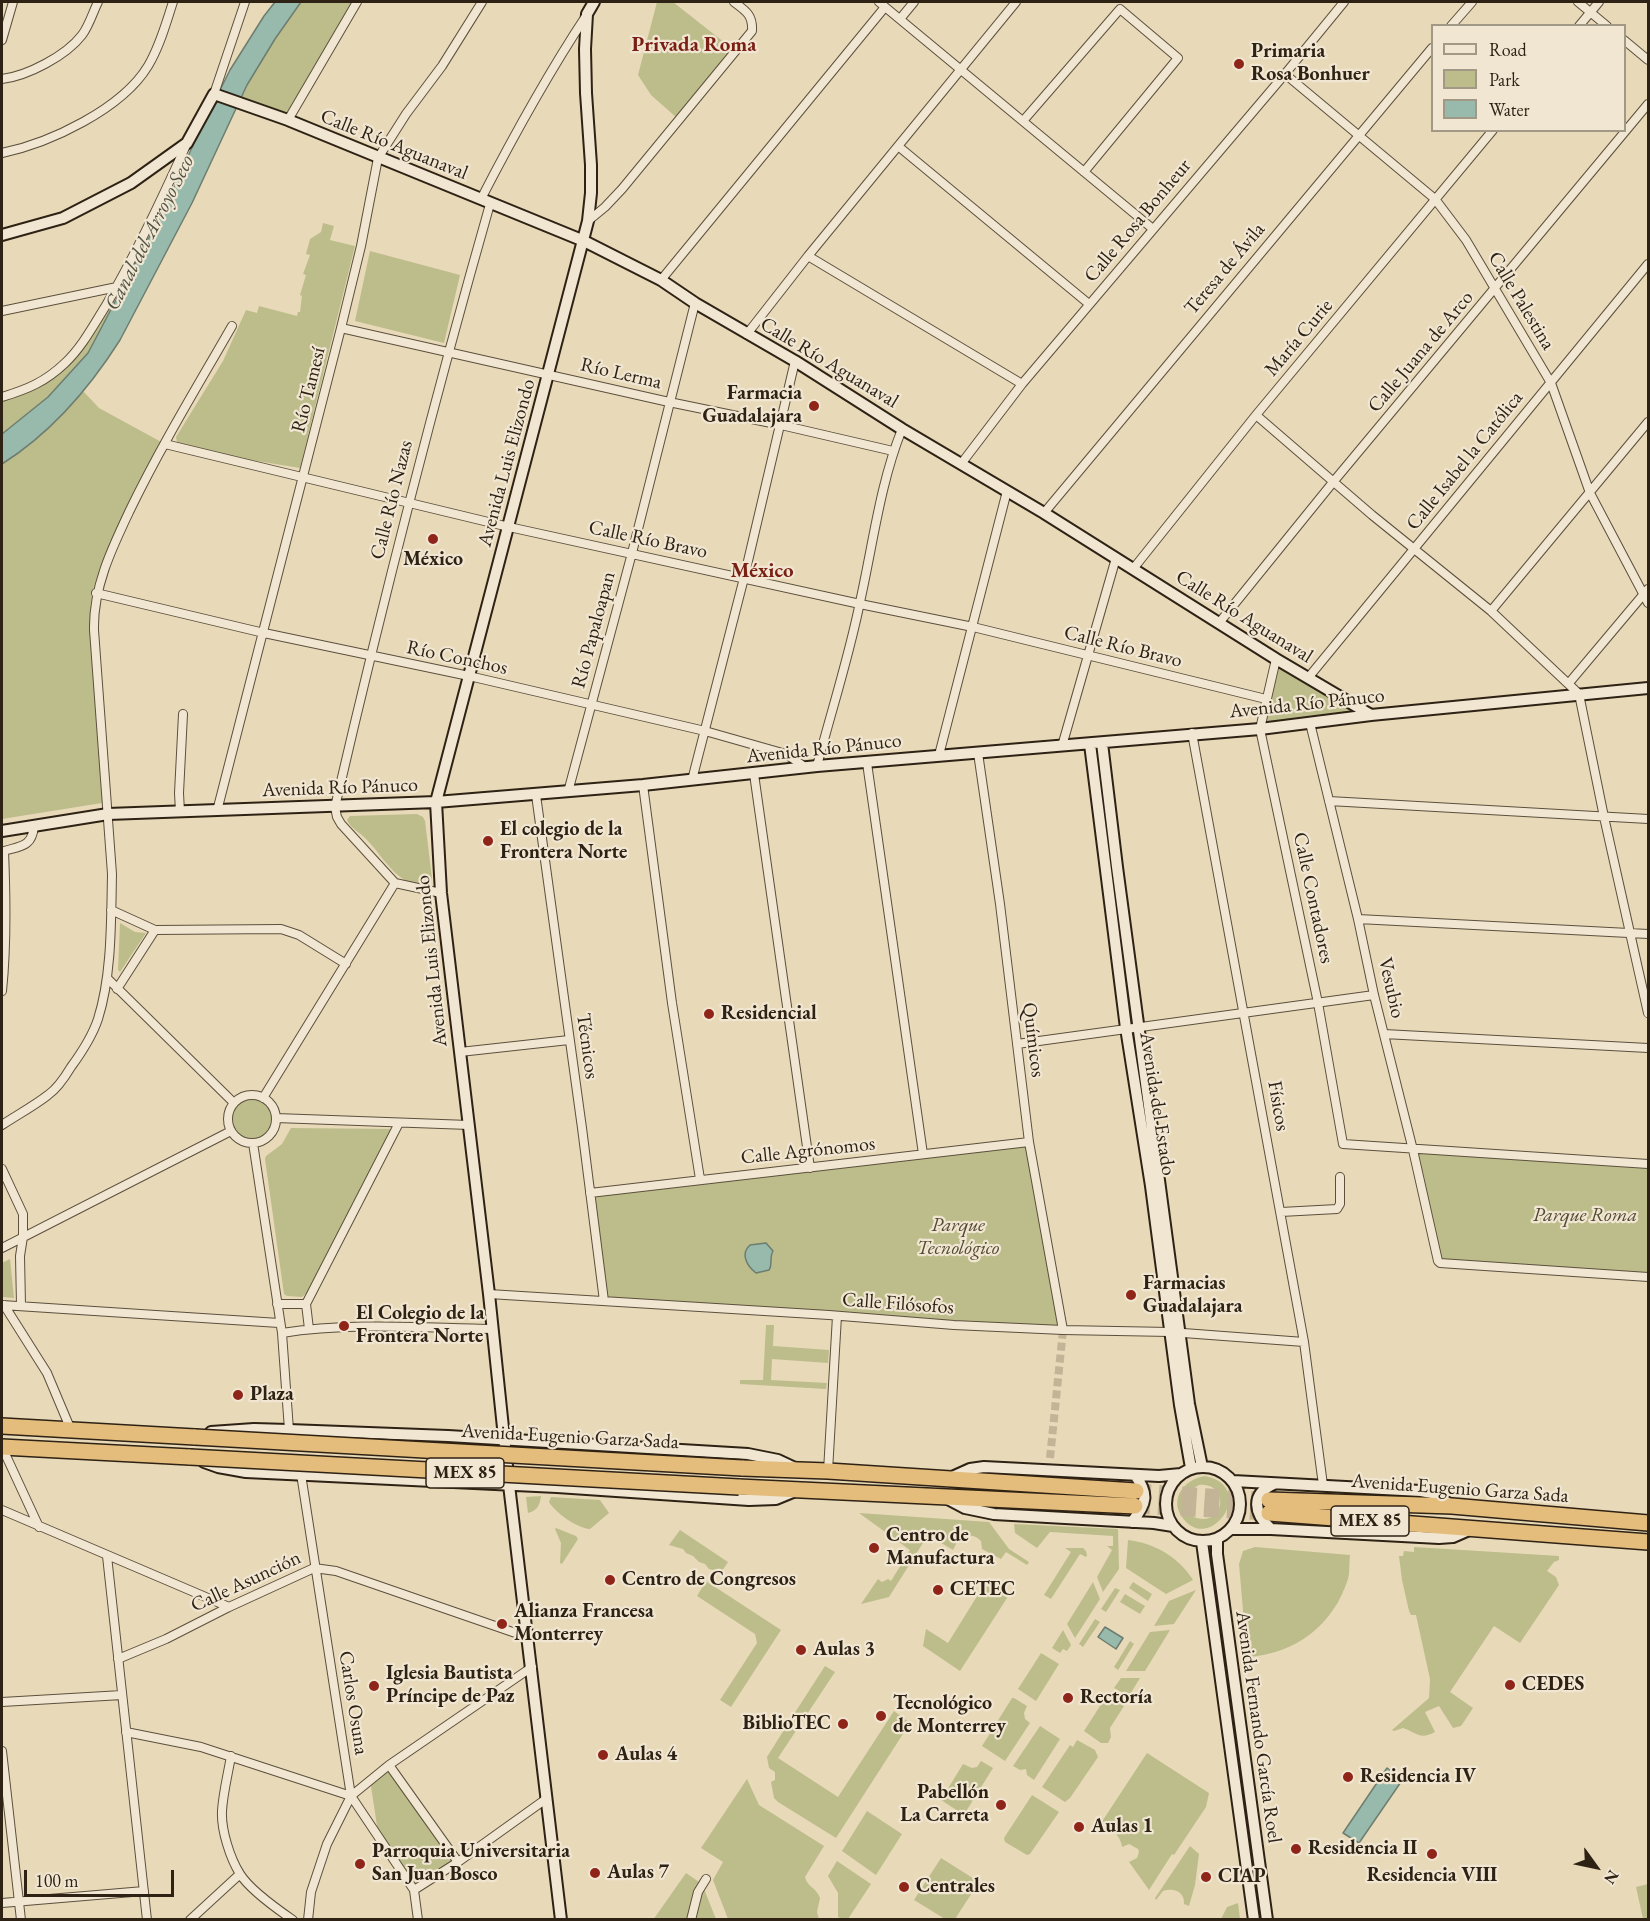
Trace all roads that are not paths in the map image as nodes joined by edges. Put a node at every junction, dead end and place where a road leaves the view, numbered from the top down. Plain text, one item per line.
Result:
1 (13, 2) edge
2 (98, 2) edge
3 (173, 2) edge
4 (245, 2) edge
5 (357, 2) edge
6 (482, 2) edge
7 (594, 2) edge
8 (734, 2) edge
9 (914, 2) edge
10 (1016, 2) edge
11 (1344, 2) edge
12 (1472, 2) edge
13 (1578, 2) edge
14 (1599, 2) edge
15 (882, 4) edge
16 (1590, 12) junction
17 (587, 14) junction
18 (900, 19) junction
19 (1453, 24) edge
20 (1581, 24) edge
21 (1605, 24) edge
22 (2, 40) edge
23 (1626, 42) edge
24 (1431, 49) edge
25 (1648, 60) edge
26 (961, 68) junction
27 (1285, 74) junction
28 (2, 79) edge
29 (216, 95) junction
30 (1648, 104) edge
31 (288, 120) junction
32 (1023, 121) junction
33 (1626, 131) edge
34 (1491, 132) edge
35 (1625, 132) edge
36 (1359, 136) junction
37 (187, 143) junction
38 (897, 146) junction
39 (2, 153) edge
40 (378, 158) junction
41 (1084, 172) junction
42 (1435, 199) junction
43 (486, 202) junction
44 (588, 221) junction
45 (1152, 229) junction
46 (2, 235) edge
47 (584, 241) junction
48 (808, 256) junction
49 (1648, 264) edge
50 (661, 280) junction
51 (117, 287) junction
52 (1495, 289) junction
53 (695, 303) junction
54 (1089, 304) junction
55 (2, 311) edge
56 (232, 326) dead end
57 (342, 328) junction
58 (747, 334) junction
59 (448, 352) junction
60 (795, 361) junction
61 (549, 374) junction
62 (1551, 383) junction
63 (1022, 384) junction
64 (2, 397) edge
65 (669, 402) junction
66 (1256, 415) junction
67 (1648, 422) edge
68 (781, 425) junction
69 (902, 429) junction
70 (165, 444) junction
71 (893, 451) junction
72 (961, 464) junction
73 (303, 478) junction
74 (1334, 481) junction
75 (1007, 491) junction
76 (1590, 493) junction
77 (410, 504) junction
78 (1044, 513) junction
79 (509, 527) junction
80 (1413, 549) junction
81 (632, 553) junction
82 (1116, 558) junction
83 (1133, 569) junction
84 (744, 578) junction
85 (1646, 592) edge
86 (96, 593) junction
87 (1648, 603) edge
88 (860, 604) junction
89 (1491, 611) junction
90 (1219, 623) junction
91 (973, 627) junction
92 (264, 633) junction
93 (1087, 654) junction
94 (370, 656) junction
95 (1275, 659) junction
96 (469, 676) junction
97 (1308, 678) junction
98 (1569, 683) junction
99 (1648, 688) edge
100 (1580, 694) junction
101 (1266, 699) junction
102 (591, 704) junction
103 (183, 714) dead end
104 (1371, 715) junction
105 (1310, 723) junction
106 (1260, 729) junction
107 (705, 731) junction
108 (1192, 733) junction
109 (1096, 744) junction
110 (1062, 746) junction
111 (978, 753) junction
112 (939, 755) junction
113 (867, 763) junction
114 (817, 766) junction
115 (805, 768) junction
116 (754, 774) junction
117 (692, 780) junction
118 (643, 785) junction
119 (568, 792) junction
120 (536, 795) junction
121 (1329, 801) junction
122 (436, 802) junction
123 (335, 807) junction
124 (217, 810) junction
125 (180, 812) junction
126 (108, 814) junction
127 (1604, 817) junction
128 (1648, 819) edge
129 (34, 826) junction
130 (2, 831) edge
131 (395, 883) junction
132 (441, 893) junction
133 (111, 910) junction
134 (1358, 919) junction
135 (155, 930) junction
136 (1630, 933) junction
137 (1648, 934) edge
138 (346, 964) junction
139 (107, 978) junction
140 (117, 989) junction
141 (2, 992) edge
142 (1374, 995) junction
143 (1318, 1003) junction
144 (1245, 1013) junction
145 (1648, 1013) edge
146 (1139, 1026) junction
147 (1126, 1028) junction
148 (1384, 1034) junction
149 (569, 1040) junction
150 (1017, 1044) junction
151 (1648, 1048) edge
152 (460, 1052) junction
153 (263, 1098) junction
154 (234, 1103) junction
155 (276, 1118) junction
156 (399, 1123) junction
157 (2, 1125) edge
158 (469, 1125) junction
159 (231, 1131) junction
160 (1029, 1142) junction
161 (253, 1143) junction
162 (1413, 1150) junction
163 (923, 1154) junction
164 (1648, 1164) edge
165 (2, 1168) edge
166 (810, 1168) junction
167 (1340, 1177) dead end
168 (700, 1179) junction
169 (590, 1193) junction
170 (1281, 1212) junction
171 (23, 1237) junction
172 (2, 1248) edge
173 (1648, 1276) edge
174 (489, 1294) junction
175 (604, 1301) junction
176 (277, 1304) junction
177 (306, 1304) junction
178 (3, 1305) edge
179 (21, 1305) junction
180 (837, 1316) junction
181 (279, 1323) junction
182 (309, 1329) junction
183 (493, 1329) junction
184 (1063, 1330) junction
185 (282, 1333) junction
186 (1175, 1333) junction
187 (1304, 1342) junction
188 (2, 1426) edge
189 (71, 1430) junction
190 (289, 1430) junction
191 (448, 1436) junction
192 (194, 1437) junction
193 (505, 1440) junction
194 (557, 1442) junction
195 (2, 1447) edge
196 (188, 1456) junction
197 (1197, 1468) junction
198 (800, 1470) junction
199 (828, 1471) junction
200 (301, 1474) junction
201 (1181, 1474) junction
202 (1135, 1475) junction
203 (949, 1479) junction
204 (1233, 1481) junction
205 (449, 1482) junction
206 (1275, 1484) junction
207 (509, 1485) junction
208 (1323, 1485) junction
209 (557, 1487) junction
210 (798, 1490) junction
211 (1135, 1506) junction
212 (1452, 1506) junction
213 (2, 1510) edge
214 (1648, 1523) edge
215 (1173, 1526) junction
216 (39, 1527) junction
217 (1232, 1529) junction
218 (1271, 1529) junction
219 (1471, 1529) junction
220 (1217, 1539) junction
221 (1202, 1542) junction
222 (1648, 1542) edge
223 (107, 1556) junction
224 (314, 1568) junction
225 (229, 1606) junction
226 (527, 1637) junction
227 (118, 1659) junction
228 (532, 1667) junction
229 (122, 1695) junction
230 (2, 1702) edge
231 (126, 1732) junction
232 (2, 1751) edge
233 (231, 1756) junction
234 (389, 1765) junction
235 (351, 1796) junction
236 (546, 1799) junction
237 (458, 1862) junction
238 (240, 1874) junction
239 (706, 1878) dead end
240 (414, 1890) junction
241 (144, 1891) junction
242 (19, 1902) junction
243 (2, 1903) edge
244 (21, 1920) edge
245 (147, 1920) edge
246 (190, 1920) edge
247 (293, 1920) edge
248 (308, 1920) edge
249 (418, 1920) edge
250 (561, 1920) edge
251 (691, 1920) edge
252 (1254, 1920) edge
253 (1267, 1920) edge

1 - 22 street
2 - 28 street
3 - 39 street
4 - 29 street
5 - 31 street
6 - 40 street, Río Tamesí
7 - 17 street, Calle Río Nazas
8 - 44 street
9 - 18 street
10 - 26 street
11 - 27 street, Calle Rosa Bonheur
12 - 19 street
13 - 16 street
14 - 16 street
15 - 18 street
15 - 50 street
16 - 20 street
16 - 21 street
17 - 43 street, Calle Río Nazas
17 - 44 street, Avenida Luis Elizondo
18 - 26 street
23 - 25 street
24 - 36 street, Teresa de Ávila
26 - 32 street
26 - 38 street
27 - 36 street, Calle Palestina
27 - 45 street, Calle Rosa Bonheur
29 - 31 street, Calle Río Aguanaval
29 - 37 street
30 - 33 street, Calle Juana de Arco
31 - 40 street, Calle Río Aguanaval
32 - 41 street
32 - 41 street
34 - 42 street, María Curie
35 - 52 street, Calle Juana de Arco
36 - 42 street, Calle Palestina
36 - 78 street, Teresa de Ávila
37 - 46 street
37 - 51 street
38 - 48 street
38 - 54 street
40 - 43 street, Calle Río Aguanaval
40 - 57 street, Río Tamesí
41 - 45 street
42 - 52 street, Calle Palestina
42 - 66 street, María Curie
43 - 47 street, Calle Río Aguanaval
43 - 59 street, Calle Río Nazas
44 - 47 street, Avenida Luis Elizondo
45 - 54 street, Calle Rosa Bonheur
47 - 50 street, Calle Río Aguanaval
47 - 61 street, Avenida Luis Elizondo
48 - 58 street
48 - 63 street
49 - 62 street, Calle Isabel la Católica
50 - 53 street, Calle Río Aguanaval
51 - 55 street
51 - 64 street
52 - 62 street, Calle Palestina
52 - 74 street, Calle Juana de Arco
53 - 58 street, Calle Río Aguanaval
53 - 65 street, Río Papaloapan
54 - 63 street, Calle Rosa Bonheur
56 - 70 street
57 - 59 street, Río Lerma
57 - 73 street, Río Tamesí
58 - 60 street, Calle Río Aguanaval
59 - 61 street, Río Lerma
59 - 77 street, Calle Río Nazas
60 - 68 street
60 - 69 street, Calle Río Aguanaval
61 - 65 street, Río Lerma
61 - 79 street, Avenida Luis Elizondo
62 - 76 street, Calle Palestina
62 - 80 street, Calle Isabel la Católica
63 - 72 street, Calle Rosa Bonheur
65 - 68 street, Río Lerma
65 - 81 street, Río Papaloapan
66 - 74 street
66 - 83 street, María Curie
67 - 76 street
68 - 71 street, Río Lerma
68 - 84 street
69 - 71 street
69 - 72 street, Calle Río Aguanaval
70 - 73 street, Calle Río Bravo
70 - 86 street
71 - 88 street
72 - 75 street, Calle Río Aguanaval
73 - 77 street, Calle Río Bravo
73 - 92 street, Río Tamesí
74 - 80 street
74 - 90 street, Calle Juana de Arco
75 - 78 street, Calle Río Aguanaval
75 - 91 street
76 - 85 street, Calle Palestina
76 - 89 street
77 - 79 street, Calle Río Bravo
77 - 94 street, Calle Río Nazas
78 - 82 street, Calle Río Aguanaval
79 - 81 street, Calle Río Bravo
79 - 96 street, Avenida Luis Elizondo
80 - 89 street
80 - 97 street, Calle Isabel la Católica
81 - 84 street, Calle Río Bravo
81 - 102 street, Río Papaloapan
82 - 83 street, Calle Río Aguanaval
82 - 93 street
83 - 90 street, Calle Río Aguanaval
84 - 88 street, Calle Río Bravo
84 - 107 street
85 - 87 street, Calle Palestina
85 - 98 street
86 - 92 street, Río Conchos
86 - 126 street
88 - 91 street, Calle Río Bravo
88 - 114 street
89 - 98 street
90 - 95 street, Calle Río Aguanaval
91 - 93 street, Calle Río Bravo
91 - 112 street
92 - 94 street, Río Conchos
92 - 124 street, Río Tamesí
93 - 101 street, Calle Río Bravo
93 - 110 street
94 - 96 street, Río Conchos
94 - 123 street, Calle Río Nazas
95 - 97 street, Calle Río Aguanaval
95 - 101 street, Calle Contadores
96 - 102 street, Río Conchos
96 - 122 street, Avenida Luis Elizondo
97 - 104 street, Calle Río Aguanaval
98 - 100 street
99 - 100 street, Avenida Río Pánuco
100 - 104 street, Avenida Río Pánuco
100 - 127 street
101 - 106 street, Calle Contadores
102 - 107 street, Río Conchos
102 - 119 street, Río Papaloapan
103 - 125 street
104 - 105 street, Avenida Río Pánuco
105 - 106 street, Avenida Río Pánuco
105 - 121 street, Vesubio
106 - 108 street, Avenida Río Pánuco
106 - 143 street, Calle Contadores
107 - 115 street, Río Conchos
107 - 117 street
108 - 109 street, Avenida Río Pánuco
108 - 144 street, Físicos
109 - 110 street, Avenida Río Pánuco
109 - 146 street, Avenida del Estado
109 - 147 street, Avenida del Estado
110 - 111 street, Avenida Río Pánuco
111 - 112 street, Avenida Río Pánuco
111 - 150 street, Químicos
112 - 113 street, Avenida Río Pánuco
113 - 114 street, Avenida Río Pánuco
113 - 163 street
114 - 115 street, Avenida Río Pánuco
115 - 116 street, Avenida Río Pánuco
116 - 117 street, Avenida Río Pánuco
116 - 166 street
117 - 118 street, Avenida Río Pánuco
118 - 119 street, Avenida Río Pánuco
118 - 168 street
119 - 120 street, Avenida Río Pánuco
120 - 122 street, Avenida Río Pánuco
120 - 149 street, Técnicos
121 - 127 street
121 - 134 street, Vesubio
122 - 123 street, Avenida Río Pánuco
122 - 132 street, Avenida Luis Elizondo
123 - 124 street, Avenida Río Pánuco
123 - 131 street
124 - 125 street, Avenida Río Pánuco
125 - 126 street, Avenida Río Pánuco
126 - 129 street, Avenida Río Pánuco
126 - 133 street
127 - 128 street
127 - 136 street
129 - 130 street, Avenida Río Pánuco
129 - 141 street
131 - 132 street
131 - 138 street
132 - 152 street, Avenida Luis Elizondo
133 - 135 street
133 - 139 street
134 - 136 street
134 - 142 street, Vesubio
135 - 138 street
135 - 140 street
136 - 137 street
136 - 145 street
138 - 153 street
139 - 140 street
139 - 157 street
140 - 154 street
142 - 143 street
142 - 148 street, Vesubio
143 - 144 street
143 - 162 street, Calle Contadores
144 - 146 street
144 - 170 street, Físicos
146 - 147 street
146 - 186 street, Avenida del Estado
147 - 150 street
147 - 186 street, Avenida del Estado
148 - 151 street
148 - 162 street, Vesubio
149 - 152 street
149 - 169 street, Técnicos
150 - 160 street, Químicos
152 - 158 street, Avenida Luis Elizondo
153 - 154 street
153 - 155 street
154 - 159 street
155 - 156 street
155 - 161 street
156 - 158 street
156 - 177 street
158 - 174 street, Avenida Luis Elizondo
159 - 161 street
159 - 171 street
160 - 163 street, Calle Agrónomos
160 - 184 street, Químicos
161 - 176 street
162 - 164 street
162 - 173 street, Vesubio
163 - 166 street, Calle Agrónomos
165 - 171 street
166 - 168 street, Calle Agrónomos
167 - 170 street
168 - 169 street, Calle Agrónomos
169 - 175 street, Técnicos
170 - 187 street, Físicos
171 - 172 street
171 - 179 street
174 - 175 street, Calle Filósofos
174 - 183 street, Avenida Luis Elizondo
175 - 180 street, Calle Filósofos
176 - 177 street
176 - 181 street
177 - 182 street
178 - 179 street
178 - 189 street
179 - 181 street
180 - 184 street, Calle Filósofos
180 - 199 street
181 - 185 street
182 - 183 street
182 - 185 street
183 - 193 street, Avenida Luis Elizondo
184 - 186 street, Calle Filósofos
185 - 190 street
186 - 187 street, Calle Filósofos
186 - 197 street, Avenida del Estado
187 - 208 street, Físicos
188 - 189 highway, Avenida Eugenio Garza Sada / MEX 85
189 - 192 highway, Avenida Eugenio Garza Sada / MEX 85
190 - 191 street
190 - 192 street
191 - 193 street
191 - 205 street
192 - 198 highway, Avenida Eugenio Garza Sada / MEX 85, bridge
193 - 194 street
193 - 207 street, Avenida Luis Elizondo
194 - 198 street
194 - 209 street
195 - 196 highway, Avenida Eugenio Garza Sada / MEX 85
195 - 216 street
196 - 200 street
196 - 210 highway, Avenida Eugenio Garza Sada / MEX 85, bridge
197 - 201 street
197 - 204 street
198 - 199 highway, Avenida Eugenio Garza Sada / MEX 85
199 - 203 highway, Avenida Eugenio Garza Sada / MEX 85
200 - 205 street
200 - 224 street, Carlos Osuna
201 - 202 street
201 - 215 street
202 - 203 street
202 - 211 street
203 - 211 highway, Avenida Eugenio Garza Sada / MEX 85
204 - 206 street
204 - 217 street
205 - 207 street
206 - 208 street
206 - 218 street
207 - 209 street
207 - 226 street, Avenida Luis Elizondo
208 - 212 street
209 - 210 street
210 - 211 highway, Avenida Eugenio Garza Sada
211 - 215 street
212 - 214 highway, Avenida Eugenio Garza Sada / MEX 85
212 - 219 highway, Avenida Eugenio Garza Sada / MEX 85
213 - 216 street
215 - 221 street
216 - 223 street
217 - 218 street
217 - 220 street
218 - 219 street
219 - 222 highway, Avenida Eugenio Garza Sada / MEX 85
220 - 221 street
220 - 253 street, Avenida Fernando García Roel
221 - 252 street, Avenida Fernando García Roel
223 - 225 street
223 - 227 street
224 - 225 street, Calle Asunción
224 - 226 street, Calle Asunción
224 - 235 street, Carlos Osuna
225 - 227 street, Calle Asunción
226 - 228 street, Avenida Luis Elizondo
227 - 229 street
228 - 234 street
228 - 236 street, Avenida Luis Elizondo
229 - 230 street
229 - 231 street
231 - 233 street
231 - 241 street
232 - 242 street
233 - 235 street
233 - 238 street
234 - 235 street
234 - 237 street
235 - 240 street, Carlos Osuna
235 - 248 street
236 - 237 street
236 - 250 street, Avenida Luis Elizondo
237 - 240 street
238 - 246 street
238 - 247 street
239 - 251 street
240 - 249 street, Carlos Osuna
241 - 242 street
241 - 245 street
242 - 243 street
242 - 244 street

